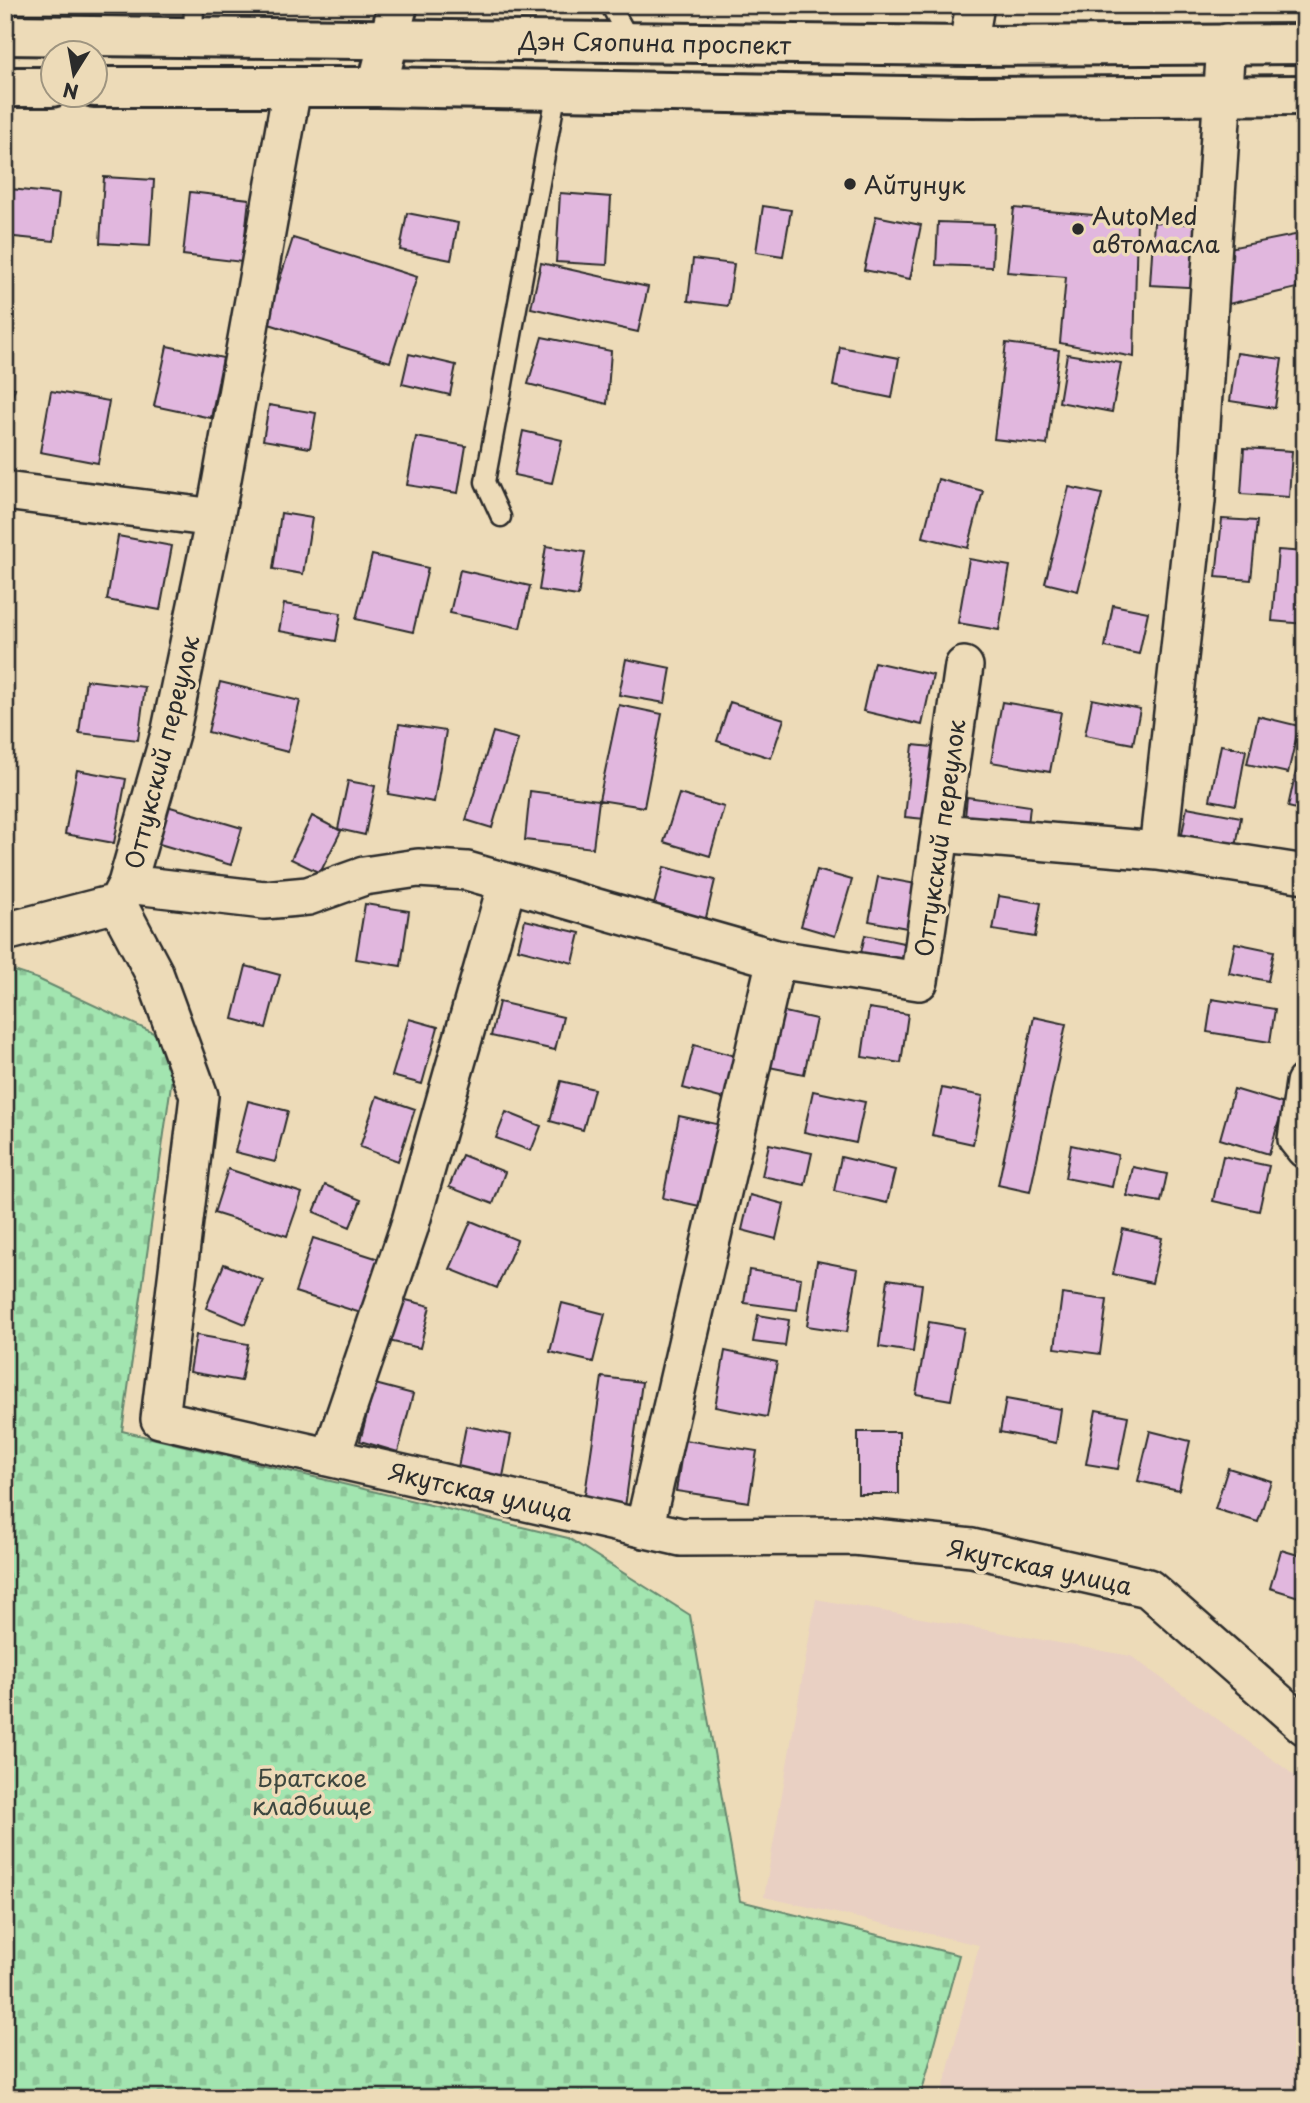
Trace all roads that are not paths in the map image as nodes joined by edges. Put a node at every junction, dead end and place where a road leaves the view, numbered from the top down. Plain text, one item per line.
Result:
1 (610, 5) edge
2 (975, 5) edge
3 (193, 21) edge
4 (394, 22) edge
5 (5, 35) edge
6 (631, 42) junction
7 (1226, 43) junction
8 (1305, 44) edge
9 (968, 46) junction
10 (5, 87) edge
11 (38, 87) edge
12 (108, 87) edge
13 (377, 87) junction
14 (292, 88) junction
15 (557, 90) junction
16 (1224, 93) junction
17 (1305, 94) edge
18 (5, 491) edge
19 (501, 517) dead end
20 (215, 519) junction
21 (964, 666) dead end
22 (940, 833) junction
23 (1158, 851) junction
24 (1305, 874) edge
25 (507, 884) junction
26 (122, 893) junction
27 (5, 932) edge
28 (776, 959) junction
29 (1305, 1083) edge
30 (1305, 1149) edge
31 (331, 1457) junction
32 (644, 1528) junction
33 (1305, 1726) edge

1 - 6 lane
2 - 9 street
3 - 4 main road, Дэн Сяопина проспект
3 - 5 main road, Дэн Сяопина проспект
4 - 6 main road, Дэн Сяопина проспект
4 - 13 main road
6 - 9 main road, Дэн Сяопина проспект
7 - 8 main road, Дэн Сяопина проспект
7 - 9 main road, Дэн Сяопина проспект
7 - 16 street
10 - 11 main road
12 - 14 main road, Дэн Сяопина проспект
13 - 14 main road, Дэн Сяопина проспект
13 - 15 main road, Дэн Сяопина проспект
14 - 20 street, Оттукский переулок
15 - 16 main road, Дэн Сяопина проспект
15 - 19 lane
16 - 17 main road, Дэн Сяопина проспект
16 - 23 street
18 - 20 street
20 - 26 street, Оттукский переулок
21 - 22 street, Оттукский переулок
22 - 23 street
22 - 28 street, Оттукский переулок
23 - 24 street
25 - 26 street, Оттукский переулок
25 - 28 street, Оттукский переулок
25 - 31 street
26 - 27 street
26 - 31 street, Якутская улица
28 - 32 street
29 - 30 street
31 - 32 street, Якутская улица
32 - 33 street, Якутская улица

